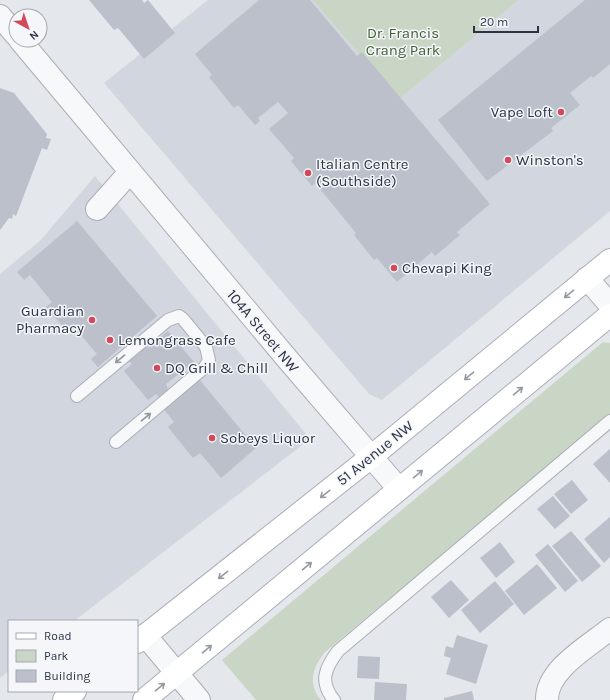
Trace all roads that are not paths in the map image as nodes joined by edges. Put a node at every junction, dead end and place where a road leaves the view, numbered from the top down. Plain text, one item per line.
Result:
1 (0, 16) edge
2 (8, 26) edge
3 (27, 48) edge
4 (130, 172) junction
5 (97, 209) dead end
6 (610, 260) edge
7 (587, 278) junction
8 (610, 305) edge
9 (610, 315) edge
10 (77, 396) dead end
11 (610, 421) edge
12 (116, 442) dead end
13 (371, 457) junction
14 (398, 489) junction
15 (610, 629) edge
16 (141, 639) edge
17 (177, 673) junction
18 (74, 692) edge
19 (547, 699) edge
20 (64, 700) edge
21 (144, 700) edge
22 (199, 700) edge
23 (334, 700) edge

1 - 2 street
3 - 4 street, 104A Street NW
4 - 5 street
4 - 13 street, 104A Street NW
6 - 7 main road, 51 Avenue NW
7 - 8 street
7 -> 13 main road, 51 Avenue NW
14 -> 9 main road
12 -> 10 lane
11 - 23 lane
13 - 14 street, 104A Street NW
13 -> 16 main road, 51 Avenue NW
17 -> 14 main road
15 - 19 street
16 - 17 street
21 -> 17 main road
17 - 22 street
18 - 20 main road

